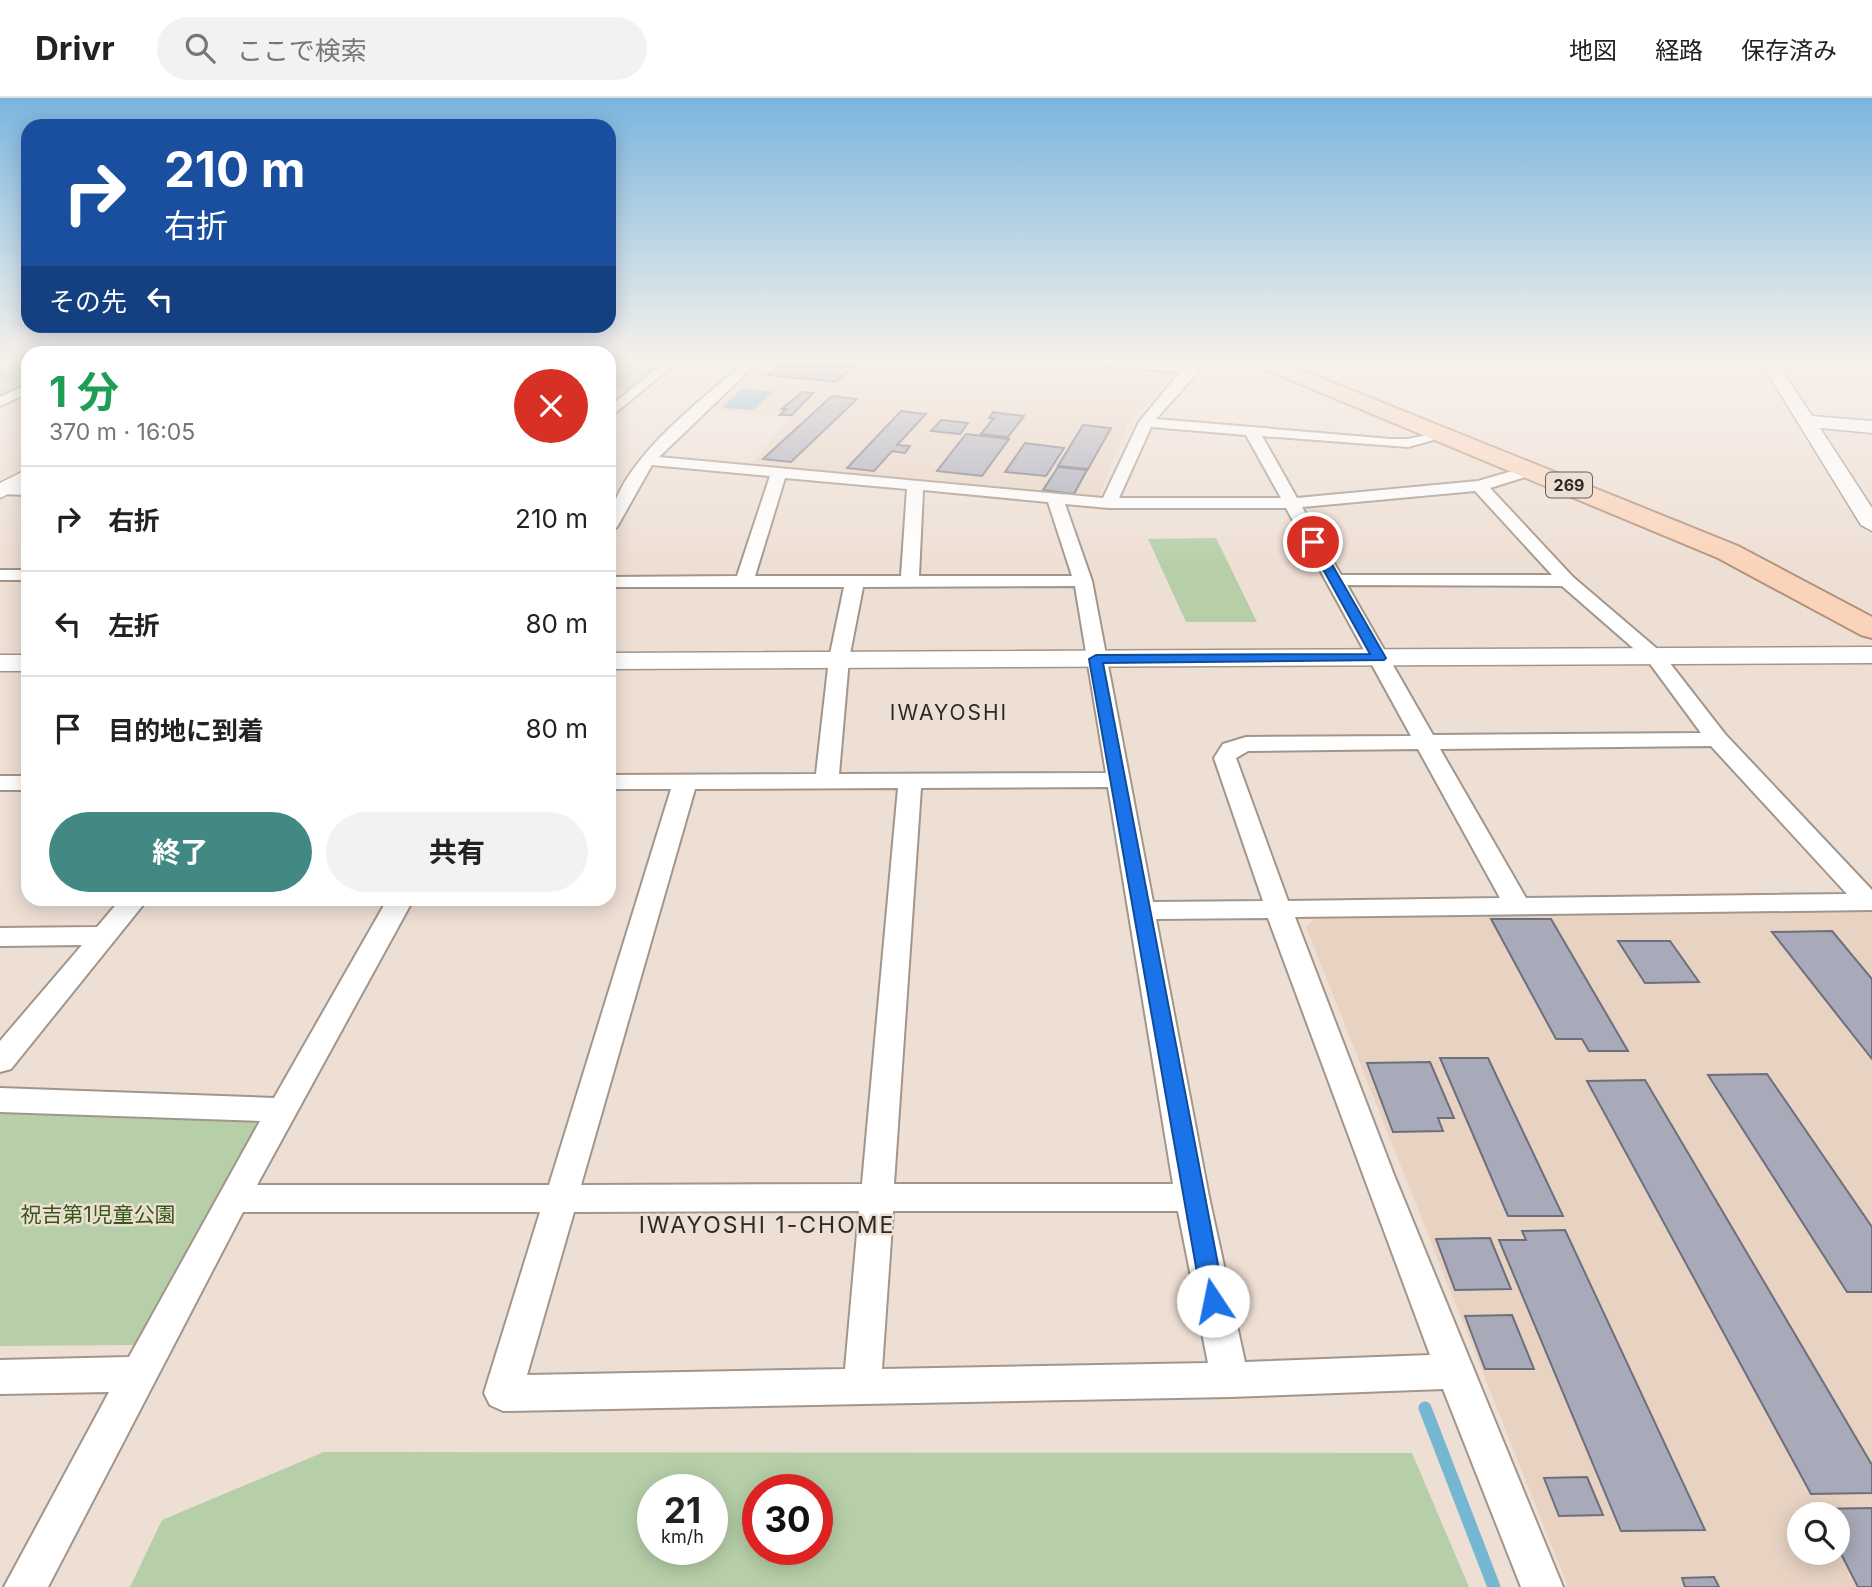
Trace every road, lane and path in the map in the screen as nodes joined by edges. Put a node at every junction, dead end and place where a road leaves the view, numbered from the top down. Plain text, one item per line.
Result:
1 (681, 428) edge
2 (1143, 428) edge
3 (1231, 428) edge
4 (1428, 428) edge
5 (1814, 428) edge
6 (1251, 430) junction
7 (1444, 435) junction
8 (647, 460) junction
9 (1533, 470) junction
10 (779, 473) junction
11 (21, 479) edge
12 (915, 485) junction
13 (1479, 486) junction
14 (21, 489) edge
15 (2, 490) edge
16 (1055, 498) junction
17 (1109, 503) junction
18 (1290, 503) junction
19 (616, 511) edge
20 (1872, 525) edge
21 (0, 575) edge
22 (21, 575) edge
23 (745, 580) junction
24 (855, 580) junction
25 (910, 580) junction
26 (1337, 580) junction
27 (1083, 581) junction
28 (1567, 581) junction
29 (616, 582) edge
30 (1872, 629) edge
31 (1872, 655) edge
32 (1655, 657) junction
33 (1379, 658) junction
34 (839, 659) junction
35 (1096, 659) junction
36 (616, 661) edge
37 (0, 663) edge
38 (21, 663) edge
39 (1717, 739) junction
40 (1427, 744) junction
41 (1116, 780) junction
42 (910, 781) junction
43 (616, 782) edge
44 (685, 782) junction
45 (827, 782) junction
46 (1871, 902) edge
47 (1517, 905) junction
48 (129, 906) edge
49 (397, 906) edge
50 (1277, 909) junction
51 (1140, 911) junction
52 (104, 936) junction
53 (0, 937) edge
54 (0, 1061) edge
55 (0, 1100) edge
56 (283, 1110) junction
57 (877, 1197) junction
58 (1192, 1197) junction
59 (559, 1198) junction
60 (233, 1199) junction
61 (1455, 1371) junction
62 (139, 1374) junction
63 (0, 1377) edge
64 (1230, 1380) junction
65 (862, 1386) junction
66 (25, 1587) edge
67 (1542, 1587) edge

1 - 8 street
2 - 17 street
3 - 6 street
4 - 7 highway, 269
5 - 20 street
6 - 7 street
6 - 18 street
7 - 9 highway, 269
8 - 10 street
8 - 19 street
9 - 13 street
9 - 30 highway, 269
10 - 12 street
10 - 23 street
11 - 15 street
12 - 16 street
12 - 25 street
13 - 18 street
13 - 28 street
14 - 15 street
16 - 17 street
16 - 27 street
17 - 18 street
18 - 26 street
21 - 22 street
23 - 24 street
23 - 29 street
24 - 25 street
24 - 34 street
25 - 27 street
26 - 28 street
26 - 33 street
27 - 35 street
28 - 32 street
31 - 32 street
32 - 33 street
32 - 39 street
33 - 35 street
33 - 40 street
34 - 35 street
34 - 36 street
34 - 45 street
35 - 41 street
37 - 38 street
39 - 40 street
39 - 46 street
40 - 47 street
40 - 50 street
41 - 42 street
41 - 51 street
42 - 45 street
42 - 57 street
43 - 44 street
44 - 45 street
44 - 59 street
46 - 47 street
47 - 50 street
48 - 52 street
49 - 56 street
50 - 51 street
50 - 61 street
51 - 58 street
52 - 53 street
52 - 54 street
55 - 56 street
56 - 60 street
57 - 58 street
57 - 59 street
57 - 65 street
58 - 64 street
59 - 60 street
59 - 65 street
60 - 62 street
61 - 64 street
61 - 67 street
62 - 63 street
62 - 66 street
64 - 65 street

